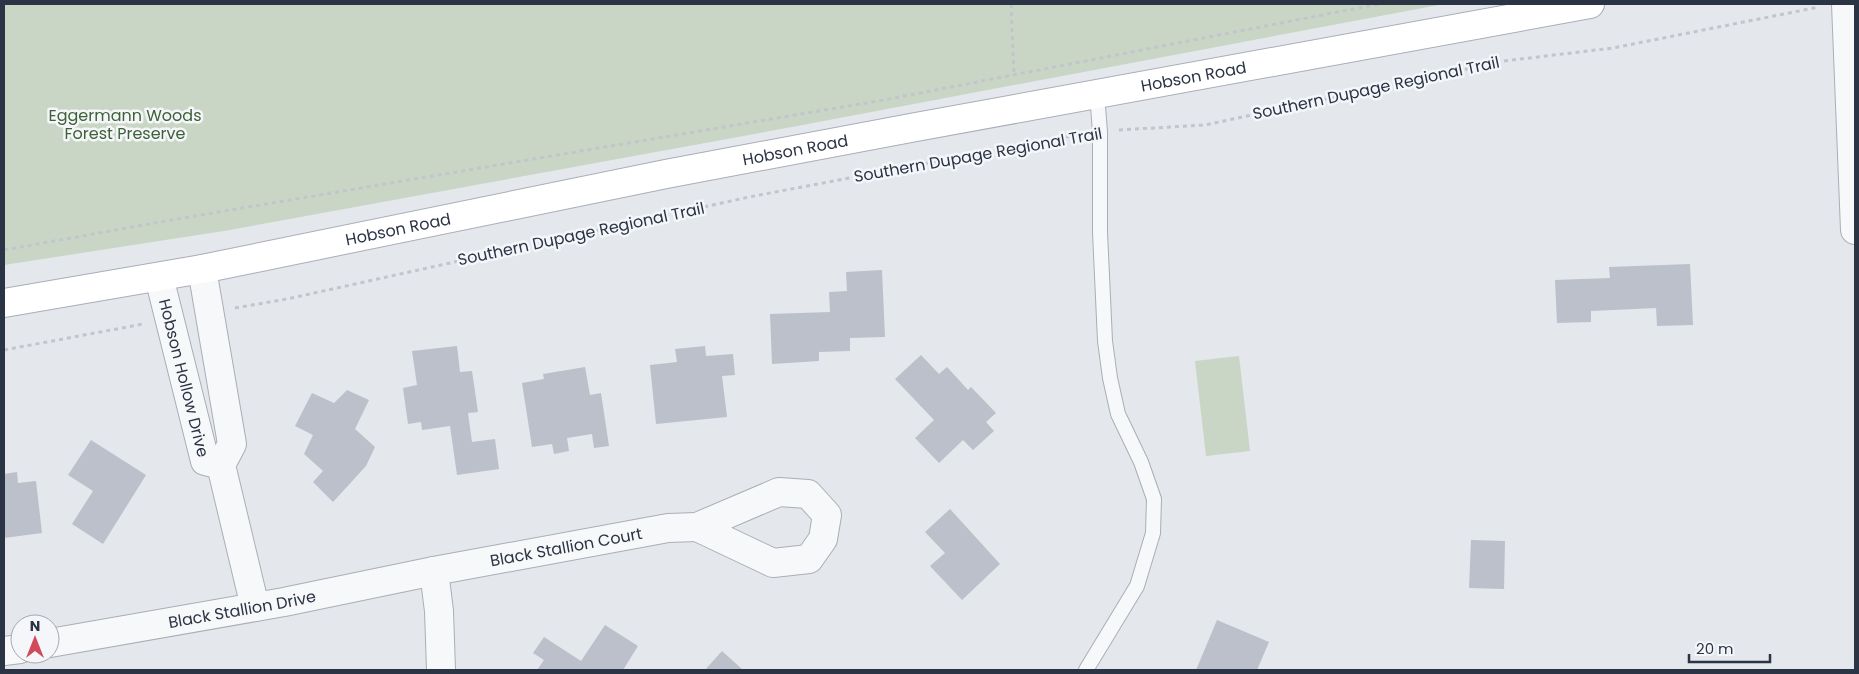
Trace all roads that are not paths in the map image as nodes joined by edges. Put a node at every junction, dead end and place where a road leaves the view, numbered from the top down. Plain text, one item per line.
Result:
1 (1590, 4) edge
2 (1846, 4) edge
3 (1097, 94) junction
4 (1855, 230) edge
5 (202, 269) junction
6 (159, 278) junction
7 (4, 303) edge
8 (221, 465) junction
9 (697, 527) dead end
10 (434, 571) junction
11 (254, 607) junction
12 (60, 641) edge
13 (441, 670) edge
14 (1086, 670) edge

1 - 3 main road, Hobson Road
2 - 4 street
3 - 5 main road, Hobson Road
3 - 14 lane
5 - 6 main road, Hobson Road
5 - 8 street, Hobson Hollow Drive
6 - 7 main road, Hobson Road
6 - 8 street, Hobson Hollow Drive
8 - 11 street, Hobson Hollow Drive
9 - 10 street, Black Stallion Court
10 - 11 street, Black Stallion Drive
10 - 13 street
11 - 12 street, Black Stallion Drive

